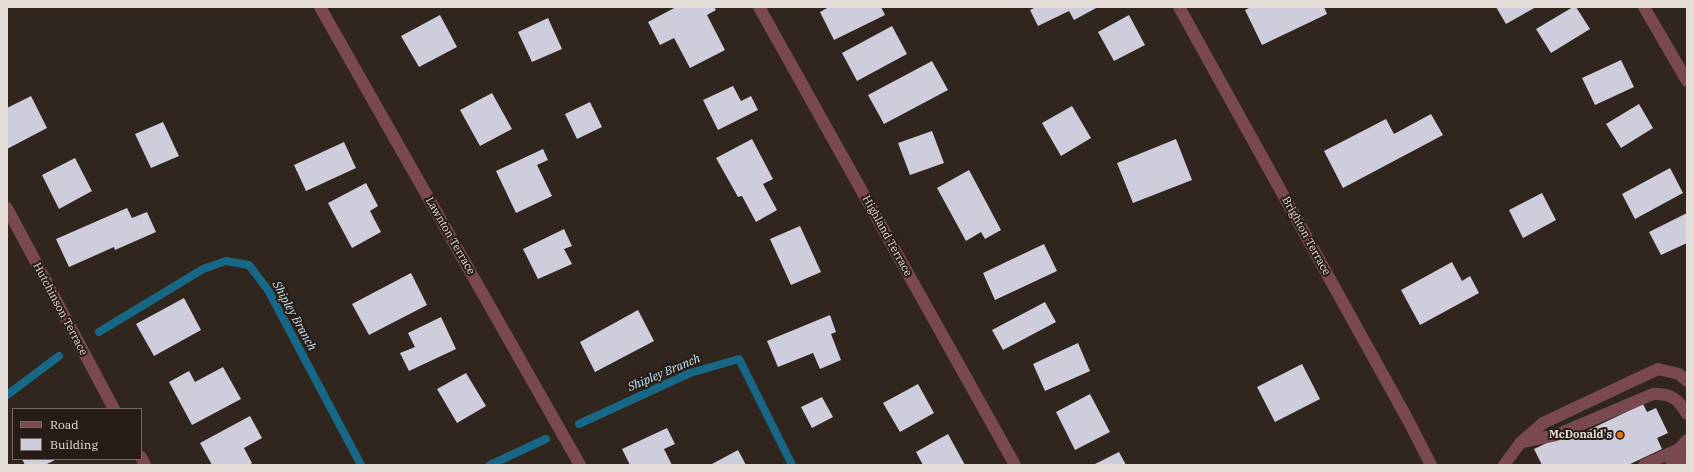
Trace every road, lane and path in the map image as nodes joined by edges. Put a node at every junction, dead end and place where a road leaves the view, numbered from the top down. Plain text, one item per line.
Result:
1 (320, 7) edge
2 (759, 7) edge
3 (1178, 7) edge
4 (1644, 7) edge
5 (1687, 81) edge
6 (7, 208) edge
7 (1687, 381) edge
8 (113, 408) edge
9 (1687, 414) edge
10 (1687, 440) edge
11 (1521, 442) junction
12 (1687, 457) edge
13 (1508, 464) edge
14 (580, 465) edge
15 (1015, 465) edge
16 (1431, 465) edge
17 (1644, 465) edge
18 (1670, 465) edge

1 - 14 street, Lawnton Terrace
2 - 15 street, Highland Terrace
3 - 16 street, Brighton Terrace
4 - 5 street
6 - 8 street, Hutchinson Terrace
7 - 11 street
9 - 11 street
10 - 17 street
11 - 13 street
12 - 18 street

